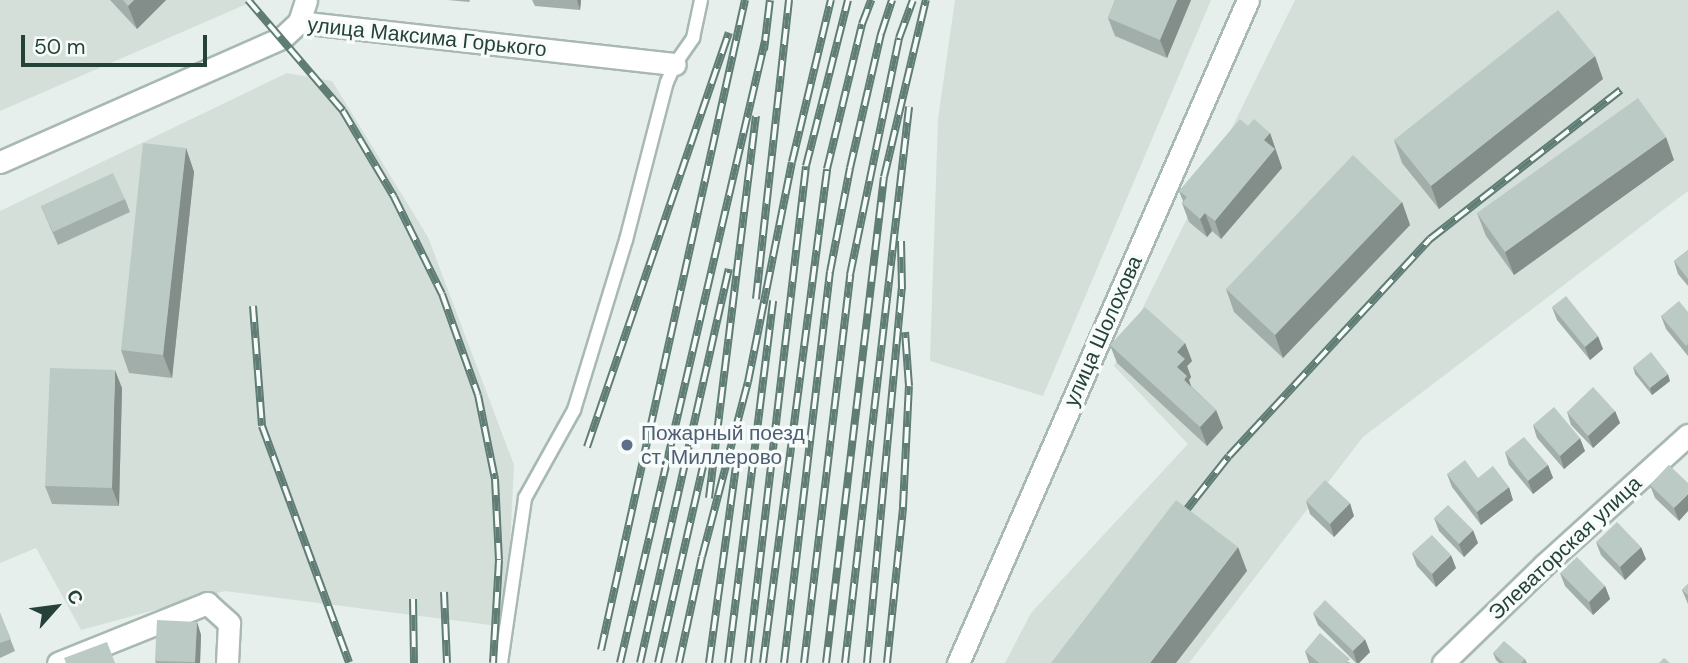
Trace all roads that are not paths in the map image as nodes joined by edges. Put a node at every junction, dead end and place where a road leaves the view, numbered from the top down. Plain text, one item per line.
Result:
1 (306, 0) edge
2 (701, 0) edge
3 (1248, 0) edge
4 (299, 22) junction
5 (675, 64) junction
6 (0, 162) edge
7 (1688, 435) edge
8 (58, 663) edge
9 (227, 663) edge
10 (501, 663) edge
11 (958, 663) edge
12 (1443, 663) edge

1 - 4 street
2 - 5 lane
3 - 11 street, улица Шолохова
4 - 5 street, улица Максима Горького
4 - 6 street, улица Максима Горького
5 - 10 lane
7 - 12 street, Элеваторская улица
8 - 9 street

